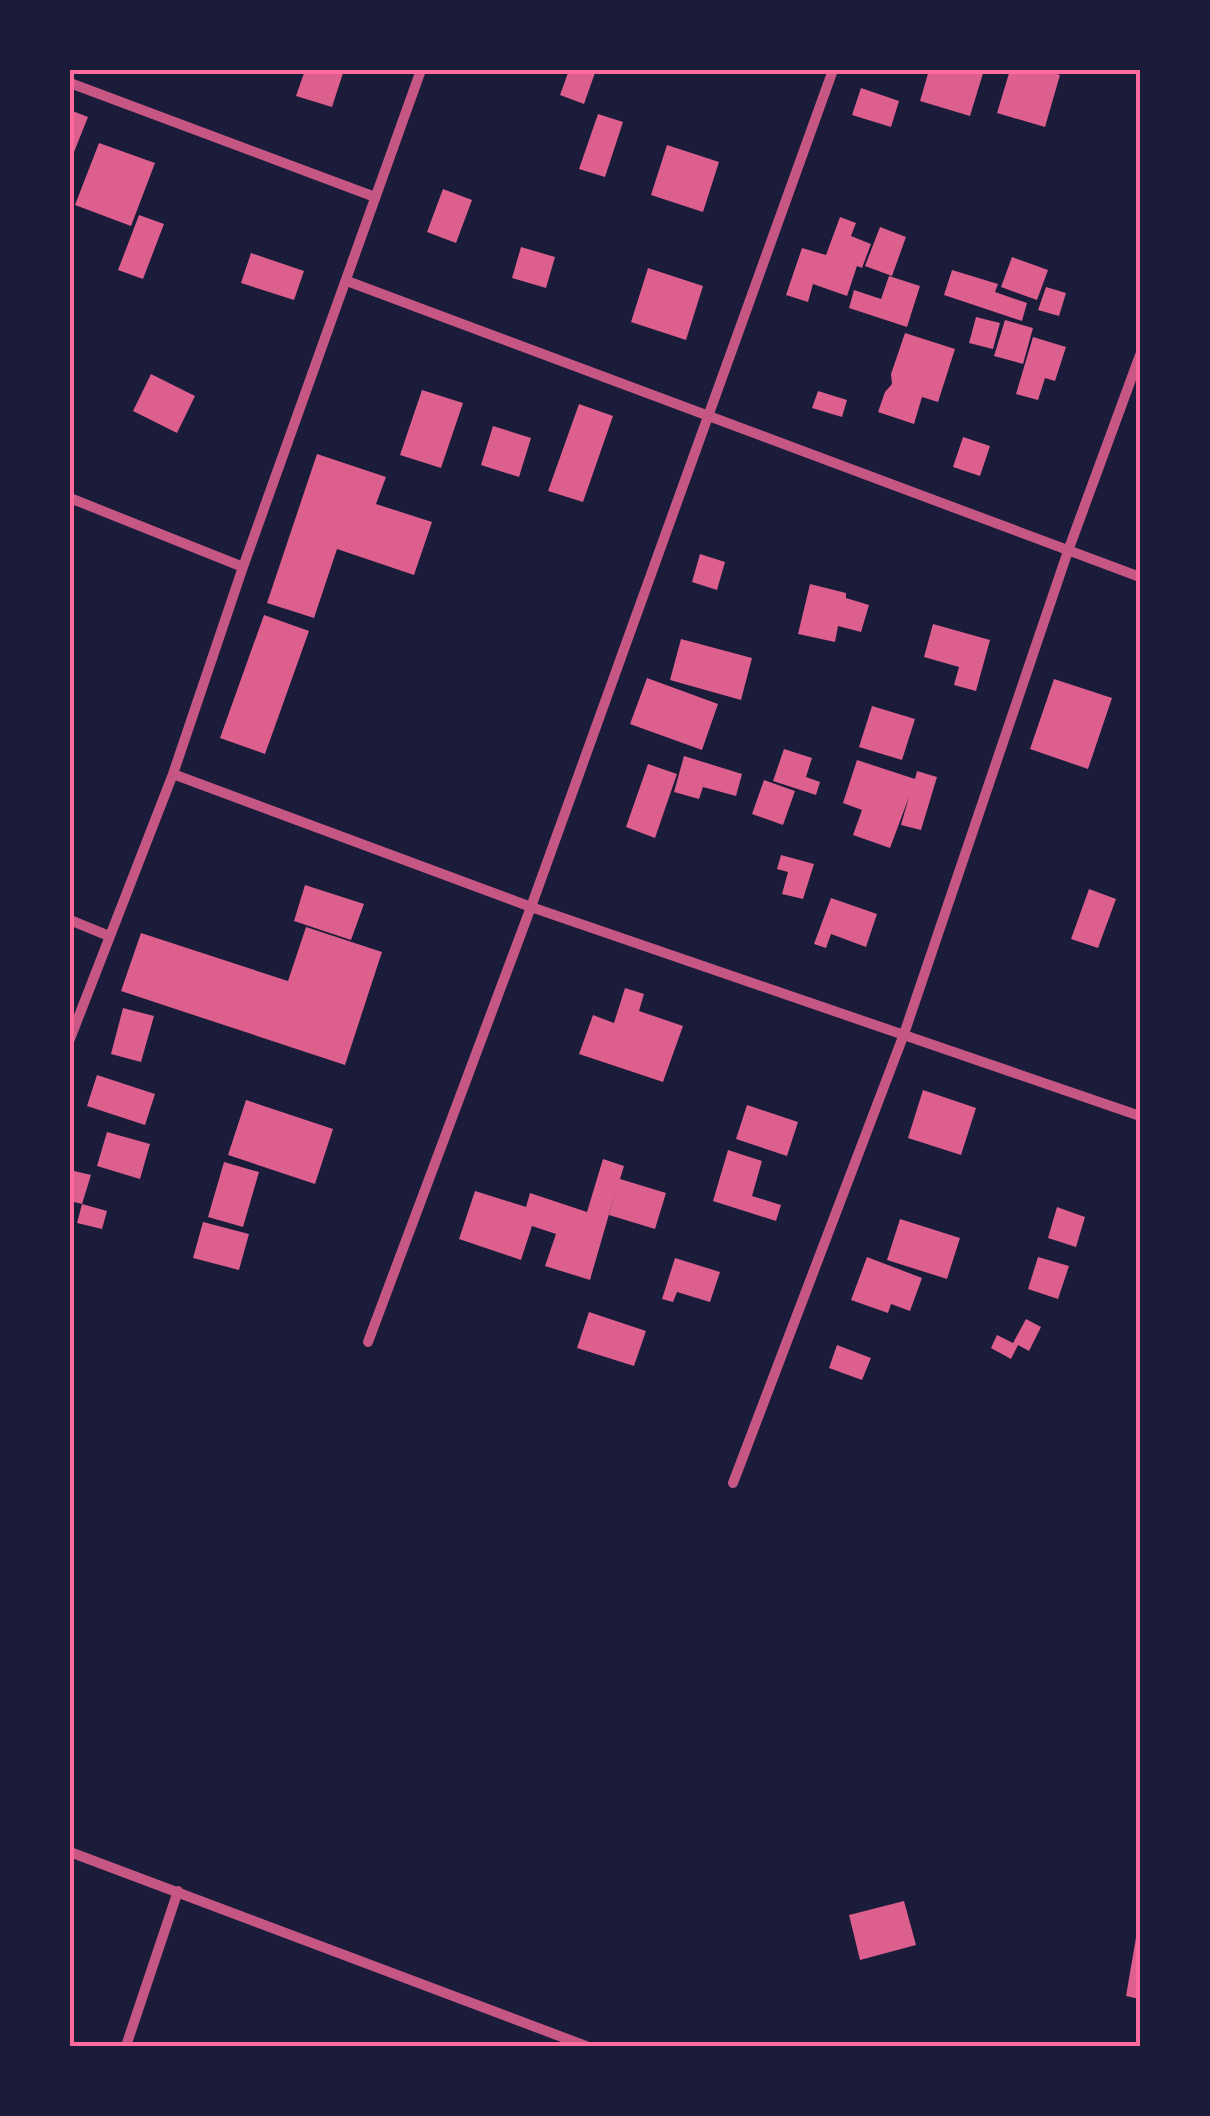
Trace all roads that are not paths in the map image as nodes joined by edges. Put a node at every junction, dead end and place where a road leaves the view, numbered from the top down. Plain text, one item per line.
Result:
1 (421, 70) edge
2 (833, 70) edge
3 (70, 83) edge
4 (376, 198) junction
5 (347, 280) junction
6 (1140, 355) edge
7 (706, 418) junction
8 (70, 498) edge
9 (1068, 551) junction
10 (243, 567) junction
11 (1140, 578) edge
12 (173, 774) junction
13 (532, 906) junction
14 (70, 920) edge
15 (109, 936) junction
16 (904, 1034) junction
17 (70, 1039) edge
18 (1140, 1116) edge
19 (368, 1342) dead end
20 (732, 1484) dead end
21 (70, 1852) edge
22 (178, 1891) junction
23 (547, 2032) junction
24 (126, 2046) edge
25 (542, 2046) edge
26 (586, 2046) edge

1 - 4 street
2 - 7 street
3 - 4 street
4 - 5 street
5 - 7 street
5 - 10 street
6 - 9 street
7 - 9 street
7 - 13 street
8 - 10 street
9 - 11 street
9 - 16 street
10 - 12 street
12 - 13 street
12 - 15 street
13 - 16 street
13 - 19 street
14 - 15 street
15 - 17 street
16 - 18 street
16 - 20 street
21 - 22 street
22 - 23 street
22 - 24 street
23 - 25 street
23 - 26 street

